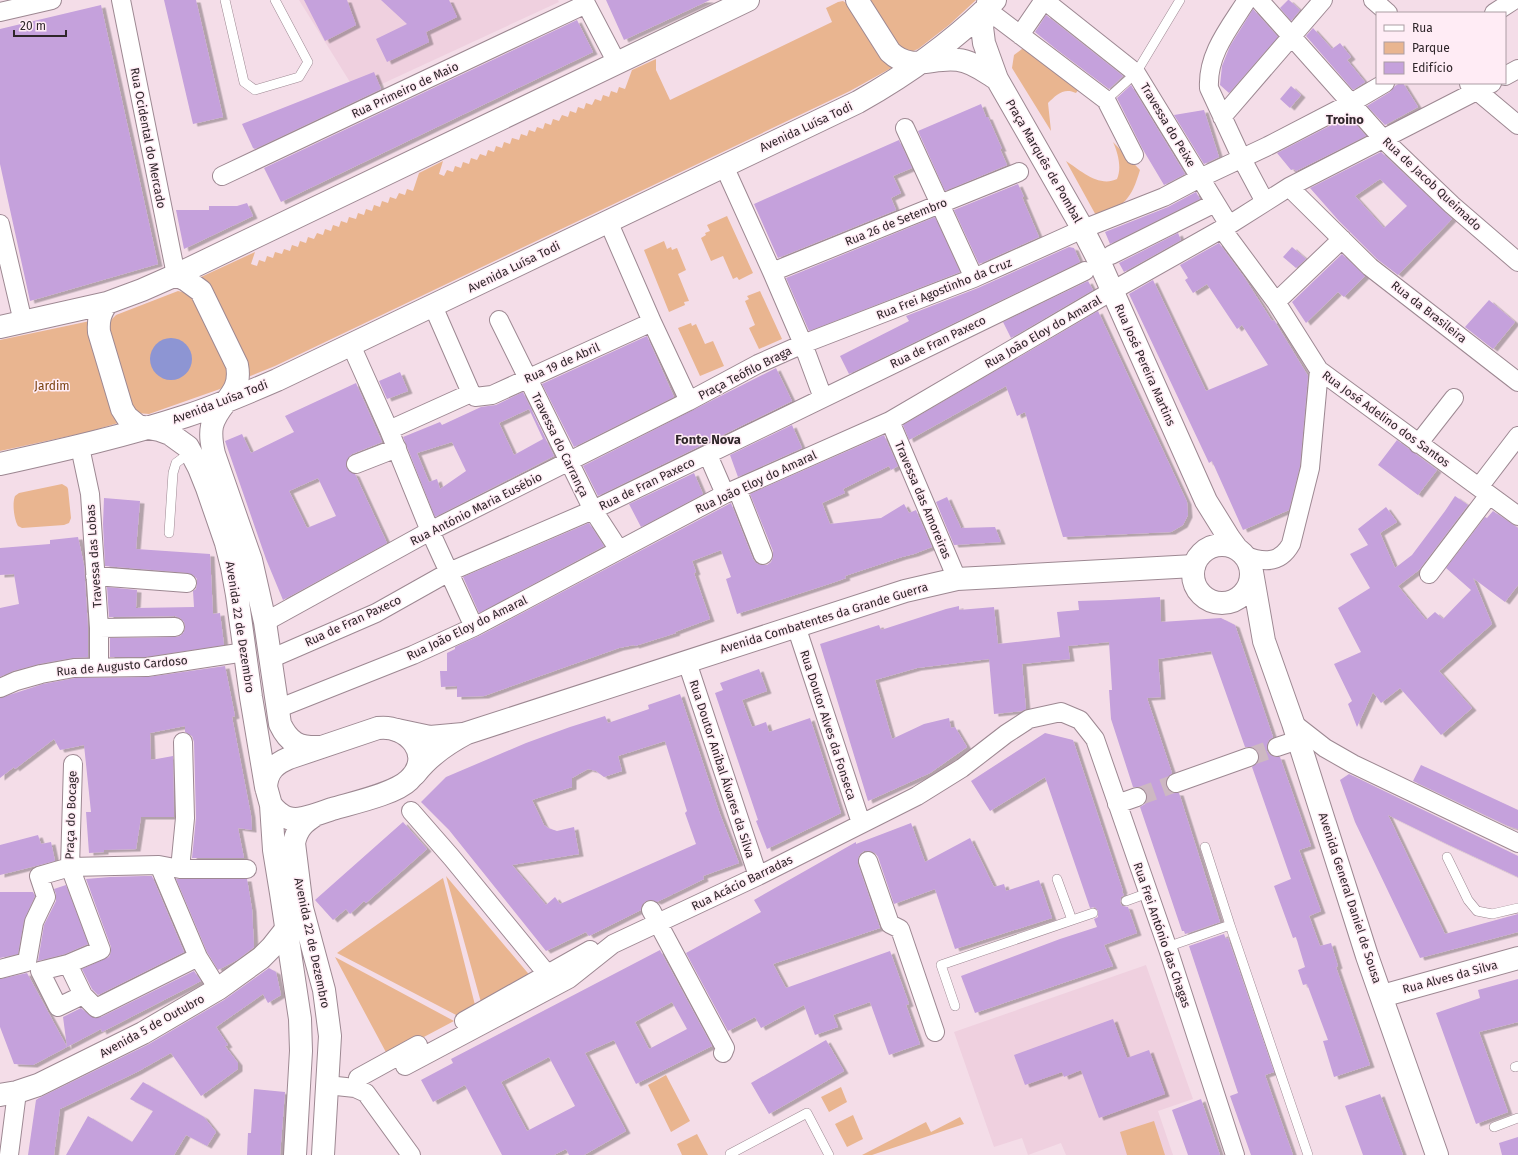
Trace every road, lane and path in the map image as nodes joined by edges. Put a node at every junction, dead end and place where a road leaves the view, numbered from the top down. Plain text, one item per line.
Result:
1 (52, 0) edge
2 (121, 0) edge
3 (225, 0) edge
4 (275, 0) edge
5 (748, 0) edge
6 (857, 0) edge
7 (1044, 0) edge
8 (1180, 0) edge
9 (1247, 0) edge
10 (1259, 0) edge
11 (1373, 0) edge
12 (1514, 0) edge
13 (585, 2) edge
14 (990, 3) edge
15 (1320, 3) edge
16 (0, 12) edge
17 (1387, 12) edge
18 (1496, 12) edge
19 (1020, 35) junction
20 (1292, 36) junction
21 (617, 63) junction
22 (921, 63) junction
23 (1518, 69) edge
24 (1136, 73) junction
25 (1506, 75) edge
26 (997, 80) junction
27 (1383, 84) edge
28 (1479, 86) edge
29 (1106, 100) junction
30 (1351, 103) junction
31 (1222, 117) junction
32 (1518, 125) edge
33 (905, 128) dead end
34 (1383, 139) junction
35 (1134, 155) dead end
36 (1242, 159) junction
37 (724, 166) junction
38 (1019, 172) dead end
39 (222, 176) dead end
40 (1200, 178) junction
41 (1289, 187) junction
42 (1265, 202) junction
43 (1215, 203) junction
44 (940, 204) junction
45 (608, 222) junction
46 (0, 224) edge
47 (1226, 227) junction
48 (1083, 229) junction
49 (1342, 239) junction
50 (1111, 255) dead end
51 (1518, 262) edge
52 (1085, 271) dead end
53 (772, 272) junction
54 (176, 275) junction
55 (974, 278) junction
56 (1112, 291) junction
57 (1276, 302) junction
58 (107, 303) junction
59 (433, 306) junction
60 (499, 320) dead end
61 (23, 322) junction
62 (652, 322) junction
63 (0, 327) edge
64 (803, 344) junction
65 (351, 345) junction
66 (1319, 370) junction
67 (528, 379) junction
68 (1518, 382) edge
69 (471, 393) junction
70 (823, 398) junction
71 (1454, 398) dead end
72 (228, 401) junction
73 (689, 401) junction
74 (890, 421) junction
75 (147, 428) junction
76 (389, 430) junction
77 (1518, 436) edge
78 (1418, 444) junction
79 (80, 447) junction
80 (397, 448) junction
81 (191, 452) junction
82 (708, 454) junction
83 (568, 462) junction
84 (0, 464) edge
85 (356, 464) dead end
86 (1484, 491) junction
87 (731, 492) junction
88 (1206, 501) junction
89 (593, 510) junction
90 (1518, 516) edge
91 (430, 531) junction
92 (169, 533) dead end
93 (619, 550) junction
94 (763, 555) dead end
95 (1244, 558) junction
96 (1196, 562) junction
97 (448, 572) junction
98 (1429, 574) dead end
99 (95, 576) junction
100 (957, 579) junction
101 (187, 584) dead end
102 (1212, 602) junction
103 (265, 622) junction
104 (796, 626) junction
105 (474, 627) junction
106 (99, 628) junction
107 (175, 628) dead end
108 (1264, 641) junction
109 (245, 652) junction
110 (270, 659) junction
111 (687, 662) junction
112 (99, 667) junction
113 (0, 688) edge
114 (277, 709) junction
115 (1080, 720) joint
116 (397, 730) junction
117 (1296, 731) junction
118 (467, 733) junction
119 (183, 742) dead end
120 (320, 747) junction
121 (1277, 748) tunnel mouth
122 (1249, 757) tunnel mouth
123 (73, 764) dead end
124 (415, 774) junction
125 (1176, 783) tunnel mouth
126 (268, 796) junction
127 (1137, 797) tunnel mouth
128 (1117, 804) junction
129 (411, 811) dead end
130 (319, 813) junction
131 (861, 823) junction
132 (1518, 843) edge
133 (1205, 847) dead end
134 (1447, 857) dead end
135 (868, 861) dead end
136 (159, 865) junction
137 (70, 867) junction
138 (180, 869) junction
139 (247, 869) dead end
140 (758, 876) junction
141 (1057, 879) dead end
142 (1148, 893) junction
143 (1126, 901) dead end
144 (1518, 908) edge
145 (1092, 913) dead end
146 (655, 917) junction
147 (1072, 920) junction
148 (1230, 925) junction
149 (287, 928) junction
150 (613, 944) junction
151 (1167, 947) junction
152 (198, 957) junction
153 (1518, 958) edge
154 (68, 964) junction
155 (34, 966) junction
156 (0, 969) edge
157 (548, 975) junction
158 (218, 989) junction
159 (83, 995) junction
160 (1382, 996) junction
161 (955, 1006) dead end
162 (935, 1032) dead end
163 (723, 1053) dead end
164 (405, 1066) dead end
165 (358, 1078) dead end
166 (327, 1085) junction
167 (9, 1094) edge
168 (1518, 1118) edge
169 (1494, 1127) dead end
170 (9, 1155) edge
171 (295, 1155) edge
172 (323, 1155) edge
173 (411, 1155) edge
174 (731, 1155) edge
175 (829, 1155) edge
176 (1235, 1155) edge
177 (1308, 1155) edge
178 (1437, 1155) edge

1 - 16 street
2 - 54 street, Rua Ocidental do Mercado
3 - 4 lane
5 - 21 main road
6 - 22 main road
7 - 19 street
7 - 24 street
8 - 24 lane
9 - 31 street
10 - 20 street, Rua de Jacob Queimado
11 - 17 street
12 - 18 street
13 - 21 street
13 - 39 street, Rua Primeiro de Maio
14 - 19 street
14 - 22 main road, Avenida Luísa Todi
14 - 26 main road, Praça Marquês de Pombal
15 - 20 street
19 - 29 street
20 - 30 street, Rua de Jacob Queimado
20 - 31 street
21 - 54 main road
22 - 26 main road, Praça Marquês de Pombal
22 - 37 main road, Avenida Luísa Todi
23 - 25 street
24 - 29 lane
24 - 40 street, Travessa do Peixe
26 - 48 main road, Praça Marquês de Pombal
27 - 30 street, Praça Marquês de Pombal
28 - 32 street
28 - 34 street, Rua João Eloy do Amaral
29 - 35 street
30 - 34 street, Rua de Jacob Queimado
30 - 36 street, Praça Marquês de Pombal
31 - 36 street
33 - 44 street
34 - 41 street, Rua João Eloy do Amaral
34 - 51 street, Rua de Jacob Queimado
36 - 40 street, Praça Marquês de Pombal
36 - 42 street
37 - 45 main road, Avenida Luísa Todi
37 - 53 street, Praça Teófilo Braga
38 - 44 street, Rua 26 de Setembro
40 - 43 street, Travessa do Peixe
40 - 48 street, Praça Marquês de Pombal
41 - 42 street, Rua João Eloy do Amaral
41 - 49 street, Rua da Brasileira
42 - 47 street, Rua João Eloy do Amaral
43 - 47 street, Travessa do Peixe
43 - 50 street
44 - 53 street, Rua 26 de Setembro
44 - 55 street
45 - 59 main road, Avenida Luísa Todi
45 - 62 street, Praça Teófilo Braga
46 - 61 street
47 - 56 street, Rua João Eloy do Amaral
47 - 57 street, Rua José Adelino dos Santos
48 - 55 street, Rua Frei Agostinho da Cruz
48 - 56 main road, Rua José Pereira Martins
49 - 57 street
49 - 68 street, Rua da Brasileira
52 - 70 street, Rua de Fran Paxeco
53 - 64 street, Praça Teófilo Braga
54 - 58 main road
54 - 72 main road, Avenida 22 de Dezembro
55 - 64 street, Rua Frei Agostinho da Cruz
56 - 74 street, Rua João Eloy do Amaral
56 - 88 main road, Rua José Pereira Martins
57 - 66 street, Rua José Adelino dos Santos
58 - 61 main road
58 - 75 main road, Avenida 22 de Dezembro
59 - 65 main road, Avenida Luísa Todi
59 - 69 street
60 - 67 street, Travessa do Carrança
61 - 63 main road
62 - 67 street, Rua 19 de Abril
62 - 73 street, Praça Teófilo Braga
64 - 70 street
64 - 73 street, Praça Teófilo Braga
65 - 72 main road, Avenida Luísa Todi
65 - 76 street
66 - 78 street, Rua José Adelino dos Santos
66 - 95 street
67 - 69 street, Rua 19 de Abril
67 - 83 street, Travessa do Carrança
69 - 76 street
70 - 82 street, Rua de Fran Paxeco
71 - 78 street
72 - 75 main road, Avenida Luísa Todi
72 - 103 main road, Avenida 22 de Dezembro
73 - 83 street, Rua António Maria Eusébio
74 - 87 street, Rua João Eloy do Amaral
74 - 100 street, Travessa das Amoreiras
75 - 79 main road, Avenida Luísa Todi
75 - 81 main road, Avenida 22 de Dezembro
76 - 80 street
77 - 86 street
78 - 86 street, Rua José Adelino dos Santos
79 - 84 main road, Avenida Luísa Todi
79 - 99 street, Travessa das Lobas
80 - 85 street
80 - 91 street
81 - 92 lane
81 - 109 main road, Avenida 22 de Dezembro
82 - 87 street
82 - 89 street, Rua de Fran Paxeco
83 - 89 street, Travessa do Carrança
83 - 91 street, Rua António Maria Eusébio
86 - 90 street, Rua José Adelino dos Santos
86 - 98 street
87 - 93 street, Rua João Eloy do Amaral
87 - 94 street
88 - 95 main road, Rua José Pereira Martins
88 - 96 main road, Rua José Pereira Martins
89 - 93 street, Travessa do Carrança
89 - 97 street, Rua de Fran Paxeco
91 - 97 street
91 - 103 street, Rua António Maria Eusébio
93 - 105 street, Rua João Eloy do Amaral
95 - 96 main road
95 - 102 main road
95 - 108 main road, Avenida General Daniel de Sousa
96 - 100 main road, Avenida Combatentes da Grande Guerra
96 - 102 main road, Avenida General Daniel de Sousa
97 - 105 street
97 - 110 street, Rua de Fran Paxeco
99 - 101 street
99 - 106 street, Travessa das Lobas
100 - 104 main road, Avenida Combatentes da Grande Guerra
102 - 108 main road, Avenida General Daniel de Sousa
103 - 110 main road, Avenida 22 de Dezembro
104 - 111 main road, Avenida Combatentes da Grande Guerra
104 - 131 street, Rua Doutor Alves da Fonseca
105 - 114 street, Rua João Eloy do Amaral
106 - 107 street
106 - 112 street, Travessa das Lobas
108 - 117 main road, Avenida General Daniel de Sousa
109 - 112 street, Rua de Augusto Cardoso
109 - 126 main road, Avenida 22 de Dezembro
110 - 114 main road, Avenida 22 de Dezembro
111 - 118 main road, Avenida Combatentes da Grande Guerra
111 - 140 street, Rua Doutor Aníbal Álvares da Silva
112 - 113 street, Rua de Augusto Cardoso
114 - 120 main road, Avenida 22 de Dezembro
115 - 128 street, Rua Frei António das Chagas
115 - 131 street, Rua Acácio Barradas
116 - 118 main road, Avenida Combatentes da Grande Guerra
116 - 120 main road, Avenida 22 de Dezembro
116 - 124 main road, Avenida 22 de Dezembro
117 - 121 street
117 - 132 street
117 - 160 main road, Avenida General Daniel de Sousa
118 - 124 main road, Avenida Combatentes da Grande Guerra
119 - 138 street
120 - 126 main road, Avenida 22 de Dezembro
122 - 125 street
123 - 137 street, Praça do Bocage
124 - 130 main road, Avenida 22 de Dezembro
126 - 130 main road, Avenida 22 de Dezembro
126 - 149 main road, Avenida 22 de Dezembro
127 - 128 street
128 - 142 street, Rua Frei António das Chagas
129 - 157 street
130 - 166 main road, Avenida 22 de Dezembro
131 - 140 street, Rua Acácio Barradas
133 - 148 lane
134 - 144 lane
135 - 162 street
136 - 137 street
136 - 138 street
136 - 152 street
137 - 154 street
137 - 155 street
138 - 139 street
140 - 146 street, Rua Acácio Barradas
141 - 147 lane
142 - 143 lane
142 - 151 street, Rua Frei António das Chagas
145 - 147 lane
146 - 150 street, Rua Acácio Barradas
146 - 163 street
147 - 161 lane
148 - 151 lane
148 - 177 lane
149 - 158 main road, Avenida 5 de Outubro
149 - 171 main road, Avenida 22 de Dezembro
150 - 157 street
150 - 164 street, Rua Acácio Barradas
151 - 176 street, Rua Frei António das Chagas
152 - 158 street
152 - 159 street
153 - 160 main road, Rua Alves da Silva
154 - 155 street
154 - 159 street
155 - 156 street
155 - 159 street
157 - 165 street
158 - 167 main road, Avenida 5 de Outubro
160 - 178 main road, Avenida General Daniel de Sousa
166 - 172 main road, Avenida 22 de Dezembro
166 - 173 street
167 - 170 street
168 - 169 lane
174 - 175 lane

